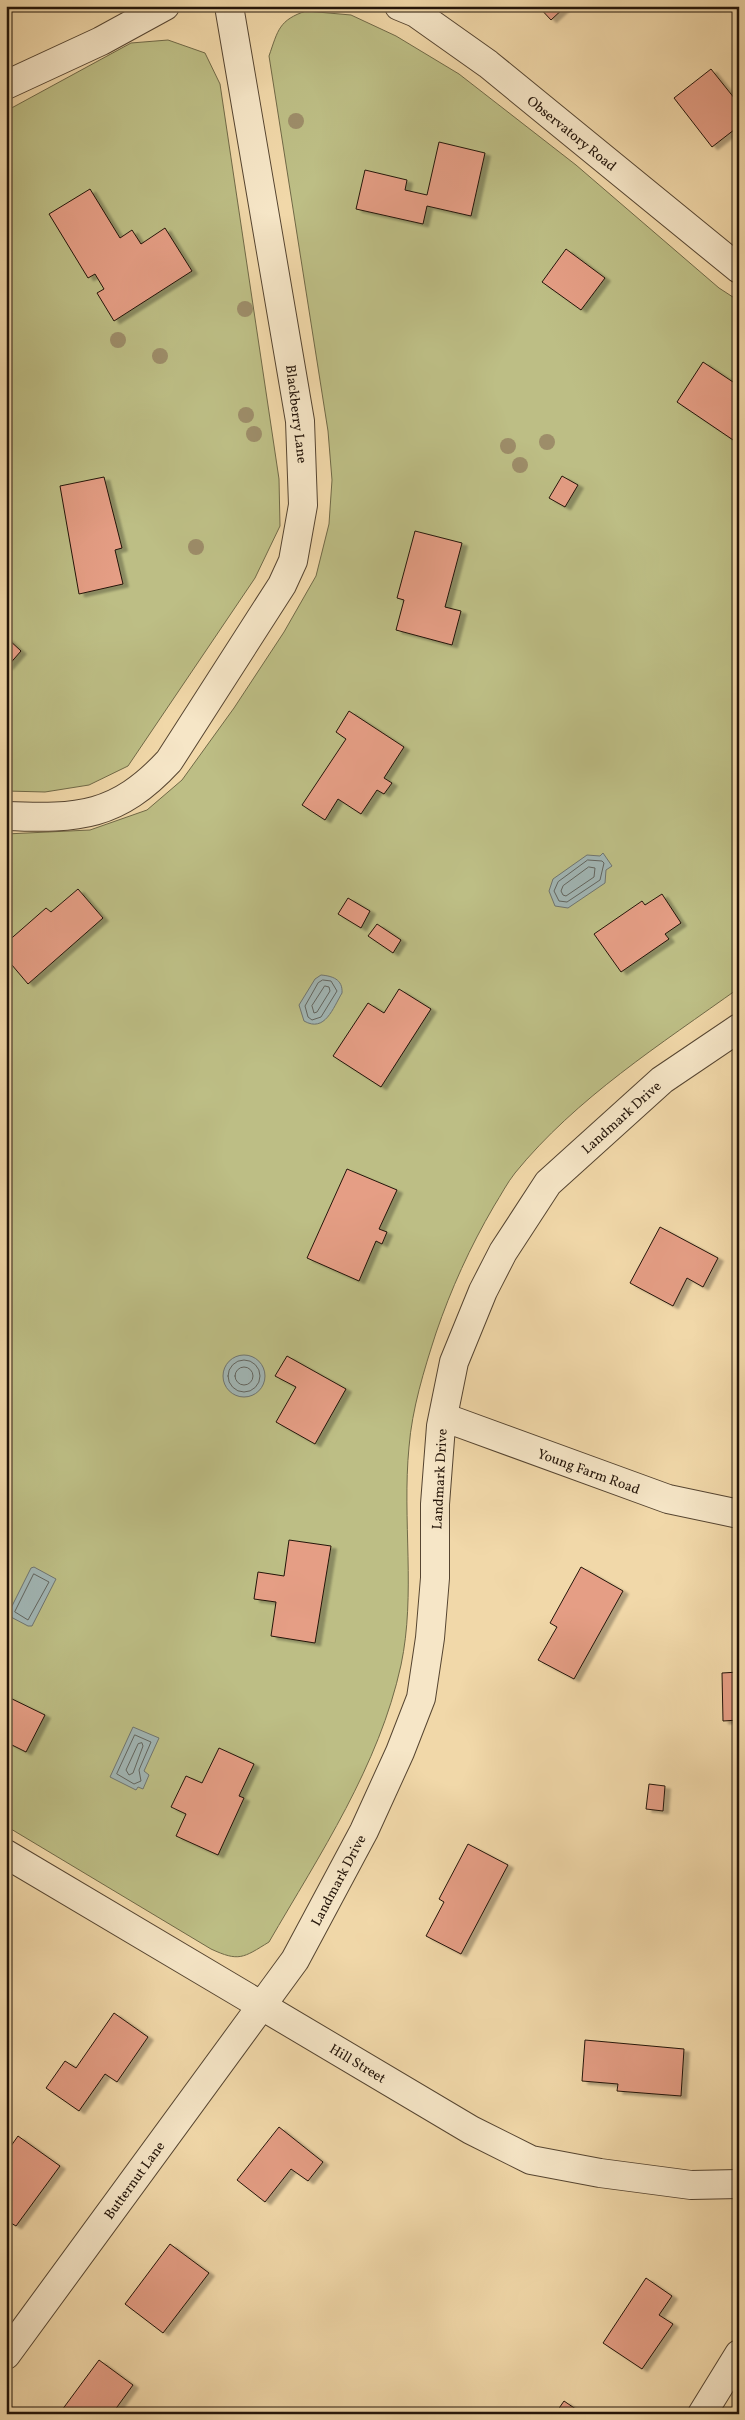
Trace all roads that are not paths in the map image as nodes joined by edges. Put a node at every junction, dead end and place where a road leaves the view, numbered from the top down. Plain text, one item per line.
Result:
1 (165, 6) edge
2 (229, 6) edge
3 (399, 6) edge
4 (6, 85) edge
5 (739, 269) edge
6 (6, 816) edge
7 (739, 1028) edge
8 (443, 1417) junction
9 (739, 1514) edge
10 (6, 1854) edge
11 (261, 2005) junction
12 (739, 2184) edge
13 (739, 2354) edge
14 (6, 2355) edge
15 (702, 2414) edge

1 - 4 street
2 - 6 street, Blackberry Lane
3 - 5 street, Observatory Road
7 - 8 street, Landmark Drive
8 - 9 street, Young Farm Road
8 - 11 street, Landmark Drive
10 - 11 street, Hill Street
11 - 12 street, Hill Street
11 - 14 street, Butternut Lane
13 - 15 street

